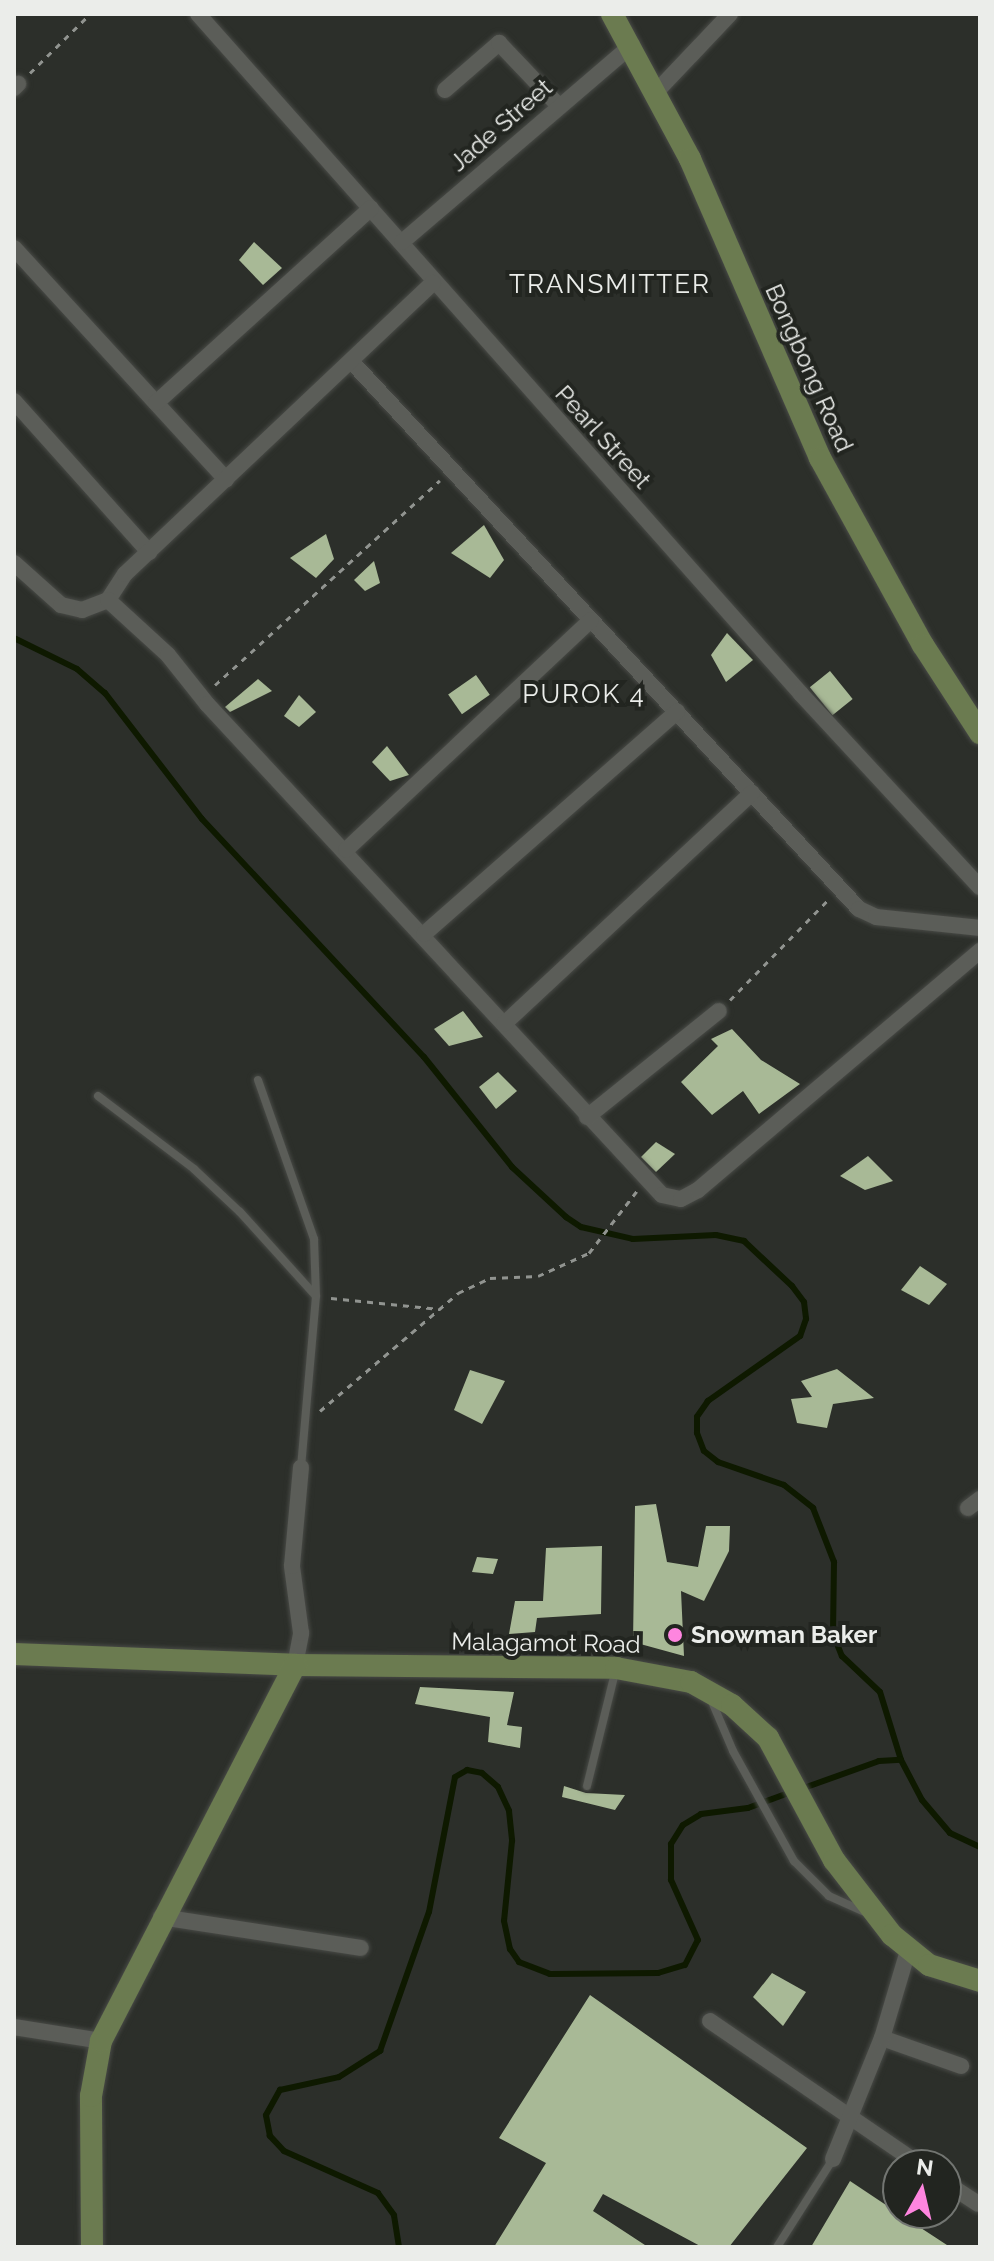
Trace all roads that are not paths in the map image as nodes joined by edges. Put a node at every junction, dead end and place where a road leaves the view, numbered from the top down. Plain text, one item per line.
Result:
1 (198, 14) edge
2 (730, 14) edge
3 (616, 16) edge
4 (632, 45) junction
5 (445, 90) dead end
6 (657, 91) junction
7 (560, 107) junction
8 (371, 208) junction
9 (402, 242) junction
10 (14, 248) edge
11 (433, 283) junction
12 (351, 361) junction
13 (14, 401) edge
14 (156, 403) junction
15 (226, 479) junction
16 (149, 552) junction
17 (14, 563) edge
18 (108, 600) junction
19 (591, 620) junction
20 (677, 712) junction
21 (980, 733) edge
22 (752, 793) junction
23 (346, 850) junction
24 (980, 887) edge
25 (980, 928) edge
26 (424, 934) junction
27 (980, 951) edge
28 (719, 1011) road end
29 (504, 1024) junction
30 (258, 1080) dead end
31 (98, 1096) dead end
32 (587, 1117) junction
33 (316, 1296) junction
34 (301, 1467) joint
35 (14, 1654) edge
36 (295, 1665) junction
37 (616, 1668) junction
38 (708, 1689) junction
39 (587, 1786) dead end
40 (874, 1916) junction
41 (161, 1917) junction
42 (361, 1948) dead end
43 (908, 1951) junction
44 (980, 1981) edge
45 (710, 2021) dead end
46 (14, 2027) edge
47 (882, 2038) junction
48 (101, 2041) junction
49 (961, 2066) dead end
50 (851, 2119) junction
51 (896, 2149) edge
52 (833, 2159) joint
53 (962, 2194) edge
54 (978, 2204) dead end
55 (92, 2247) edge
56 (777, 2247) edge

1 - 8 street, Pearl Street
2 - 6 street
3 - 4 street, Bongbong Road
4 - 6 street, Bongbong Road
4 - 7 street, Jade Street
5 - 7 street
6 - 21 street, Bongbong Road
7 - 9 street, Jade Street
8 - 9 street, Pearl Street
8 - 14 street
9 - 11 street, Pearl Street
10 - 14 street
11 - 12 street
11 - 24 street, Pearl Street
12 - 15 street
12 - 19 street
13 - 16 street
14 - 15 street
15 - 16 street
16 - 18 street
17 - 18 street
18 - 23 street
19 - 20 street
19 - 23 street
20 - 22 street
20 - 26 street
22 - 25 street
22 - 29 street
23 - 26 street
26 - 29 street
27 - 32 street
28 - 32 street
29 - 32 street
30 - 33 lane
31 - 33 lane
33 - 34 lane
34 - 36 street
35 - 36 street, Malagamot Road
36 - 37 street, Malagamot Road
36 - 41 street
37 - 38 street, Malagamot Road
37 - 39 lane
38 - 40 street, Malagamot Road
38 - 40 lane
40 - 43 street, Malagamot Road
41 - 42 street
41 - 48 street
43 - 44 street, Malagamot Road
43 - 47 street
45 - 50 street
46 - 48 street
47 - 49 street
47 - 50 street
48 - 55 street
50 - 51 street
50 - 52 street
52 - 56 lane
53 - 54 street

